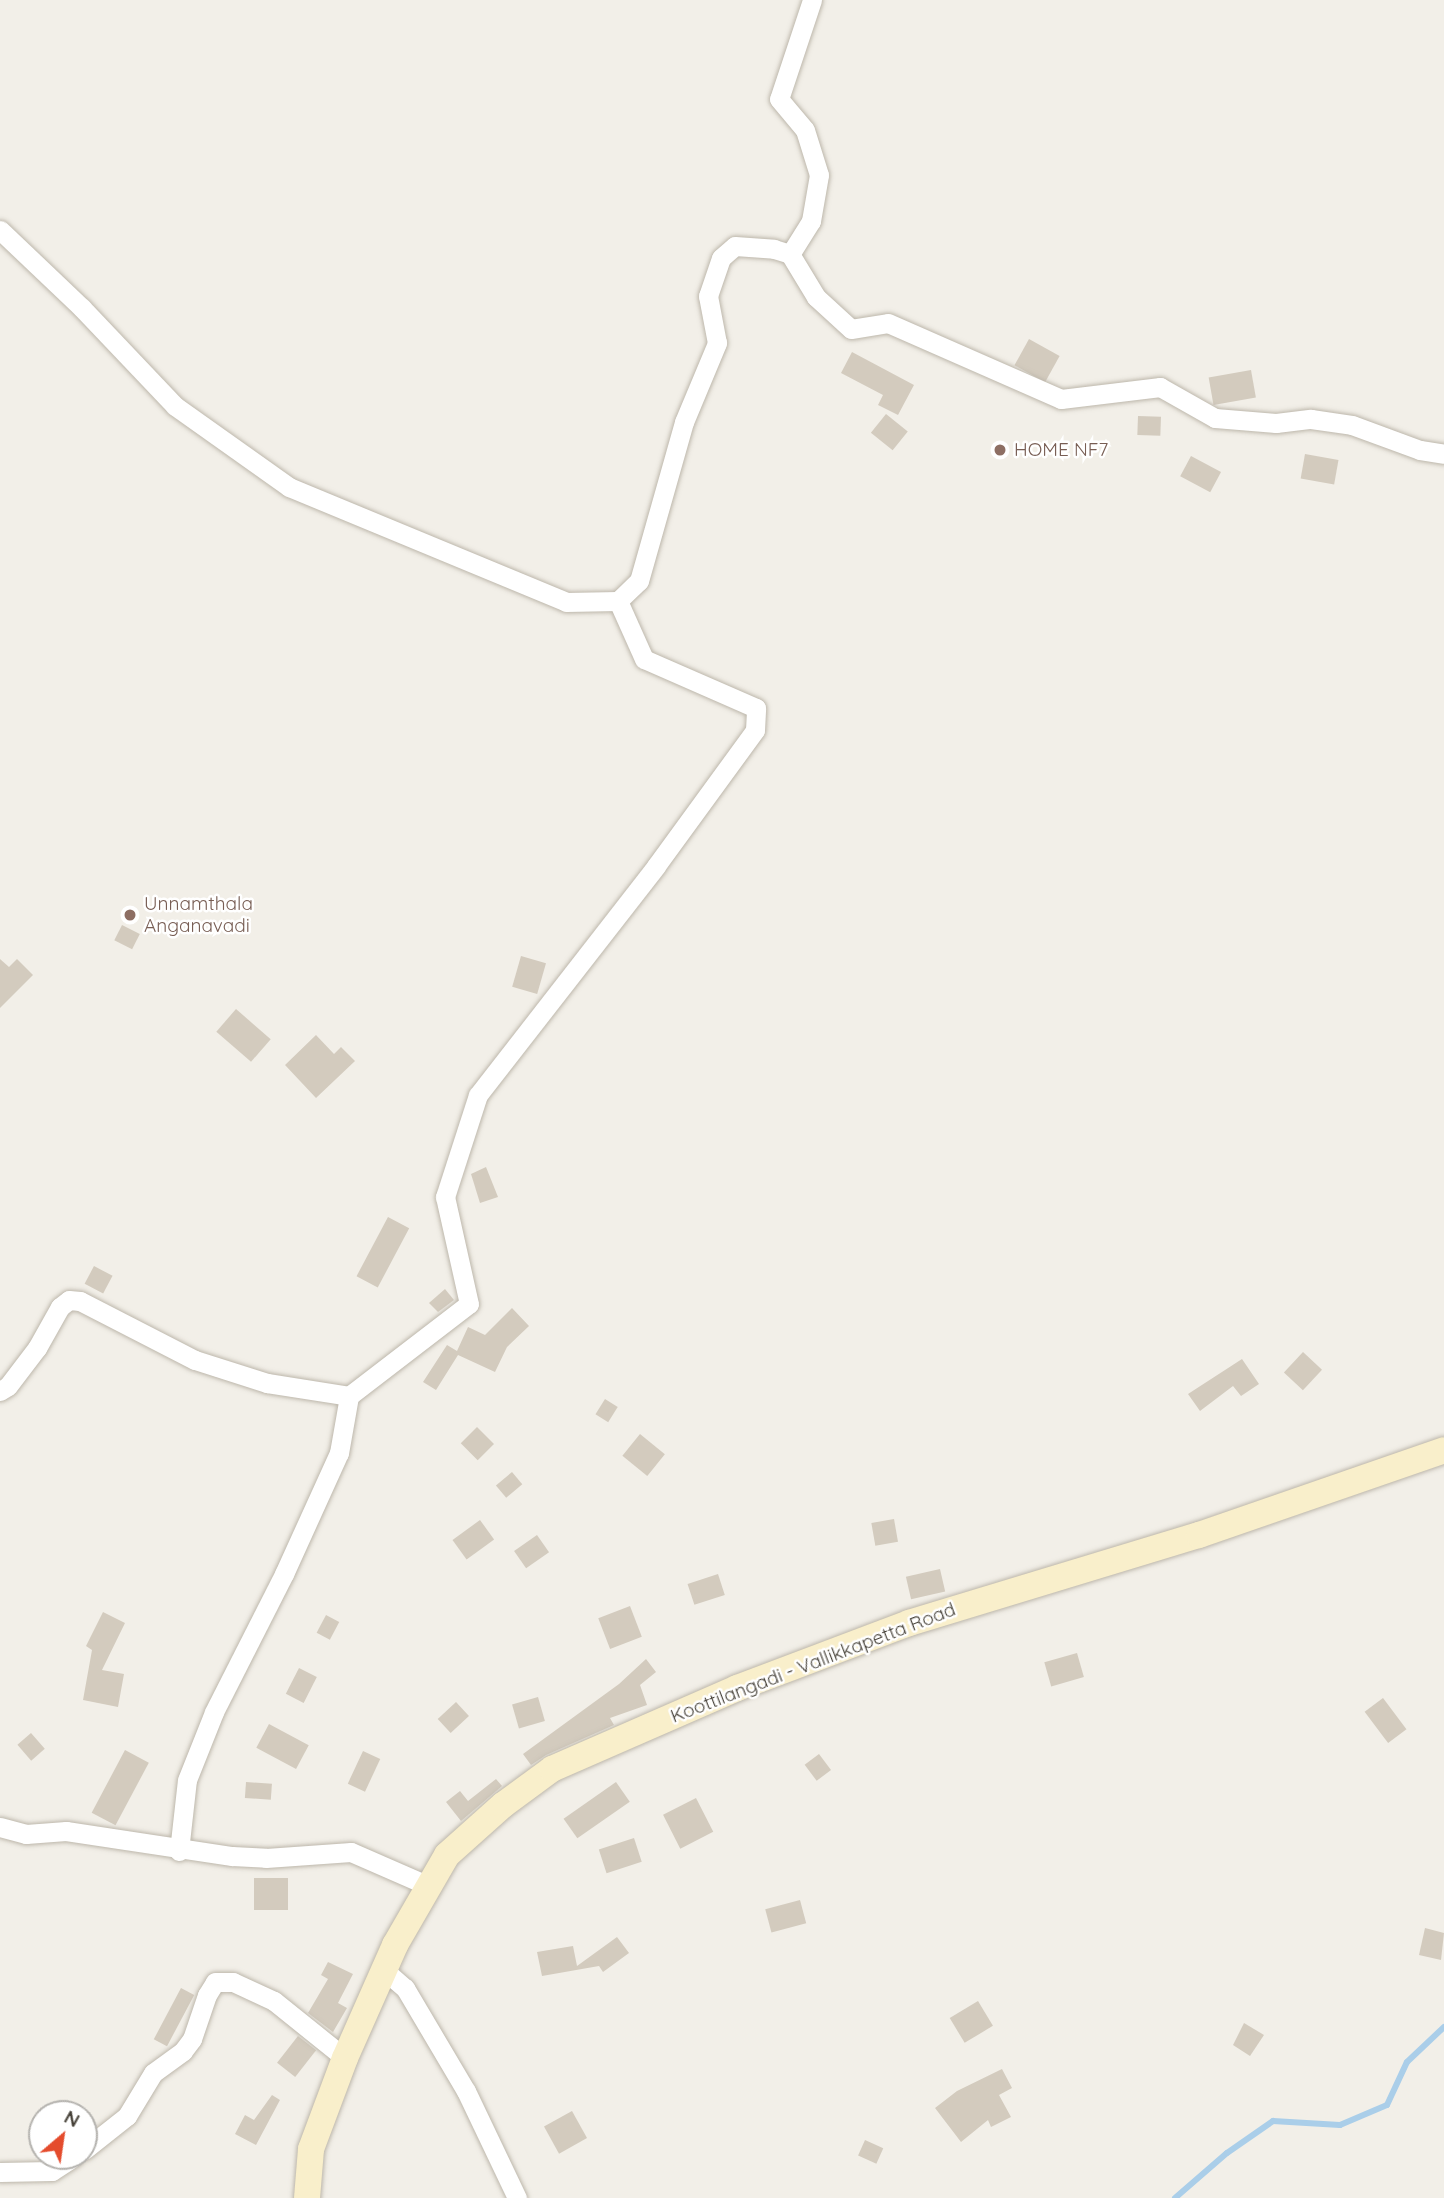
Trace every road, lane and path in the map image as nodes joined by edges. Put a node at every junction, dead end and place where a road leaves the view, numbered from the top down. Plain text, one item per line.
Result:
1 (812, 0) edge
2 (0, 230) edge
3 (790, 254) junction
4 (1444, 454) edge
5 (618, 601) junction
6 (0, 1391) edge
7 (349, 1396) junction
8 (1444, 1450) edge
9 (0, 1827) edge
10 (179, 1850) junction
11 (429, 1886) junction
12 (384, 1970) junction
13 (345, 2058) junction
14 (98, 2139) edge
15 (54, 2170) edge
16 (0, 2172) edge
17 (307, 2198) edge
18 (517, 2198) edge

1 - 3 street
2 - 5 street
3 - 4 street
3 - 5 street
5 - 7 street
6 - 7 street
7 - 10 street
8 - 11 main road, Koottilangadi - Vallikkapetta Road
9 - 10 street
10 - 11 street
11 - 12 main road, Koottilangadi - Vallikkapetta Road
12 - 13 main road, Koottilangadi - Vallikkapetta Road
12 - 18 street
13 - 14 street
13 - 17 main road, Koottilangadi - Vallikkapetta Road
15 - 16 street

